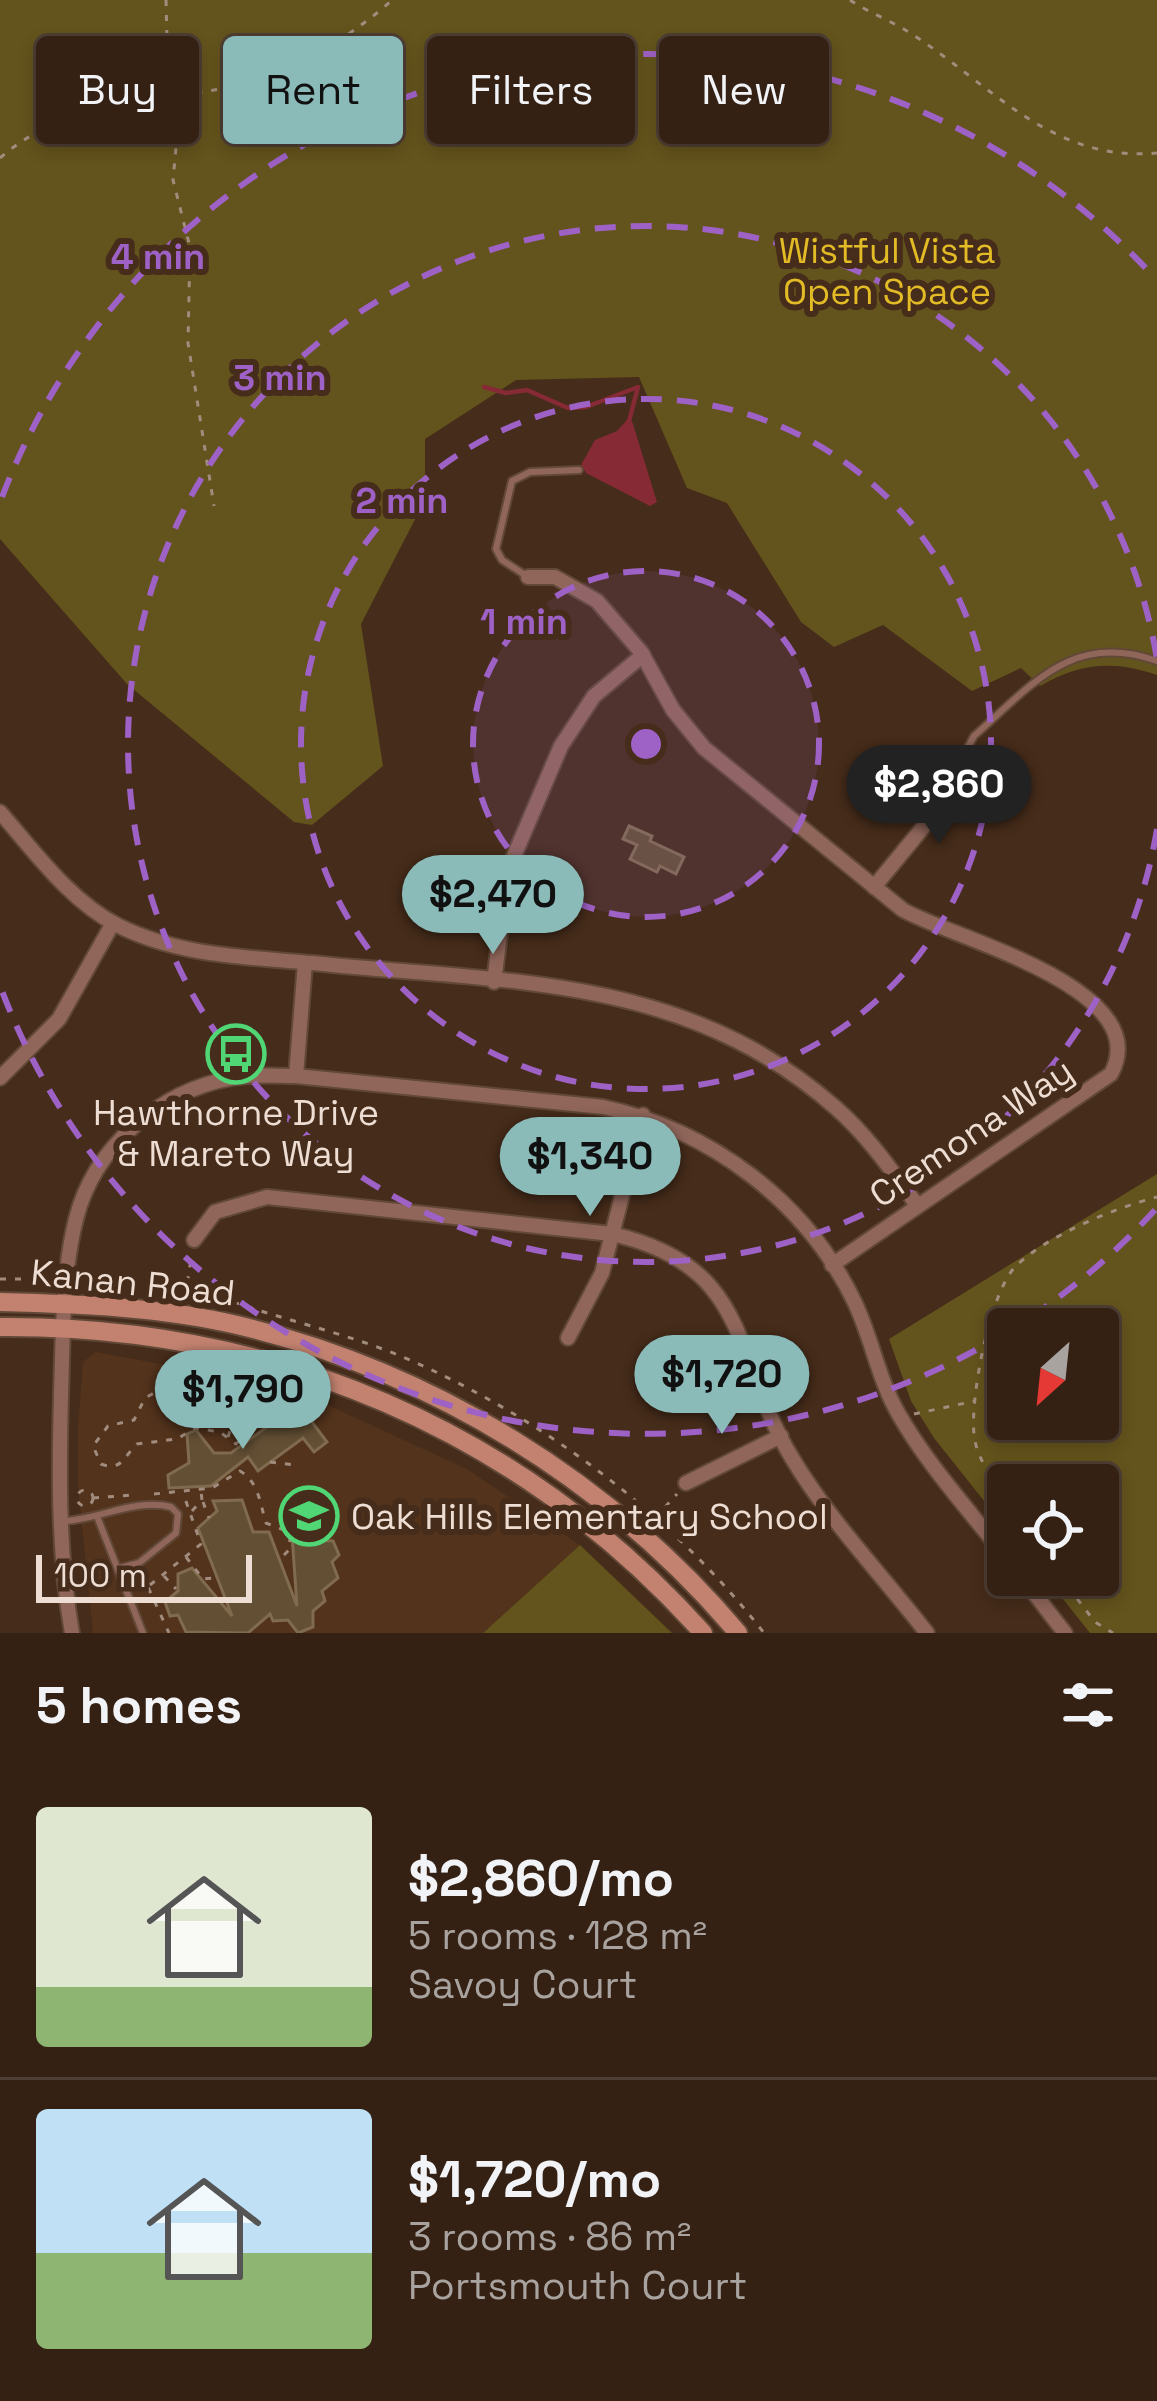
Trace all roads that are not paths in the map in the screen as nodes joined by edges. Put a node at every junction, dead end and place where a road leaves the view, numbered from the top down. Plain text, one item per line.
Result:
1 (578, 470) dead end
2 (528, 577) joint
3 (643, 655) junction
4 (1157, 661) edge
5 (982, 775) joint
6 (0, 812) edge
7 (874, 887) junction
8 (113, 923) junction
9 (304, 963) junction
10 (494, 982) junction
11 (296, 1076) junction
12 (0, 1078) edge
13 (643, 1115) junction
14 (917, 1205) junction
15 (612, 1234) junction
16 (194, 1240) road end
17 (832, 1264) junction
18 (0, 1302) edge
19 (65, 1303) junction
20 (0, 1327) edge
21 (64, 1327) junction
22 (568, 1338) dead end
23 (781, 1436) junction
24 (686, 1483) road end
25 (98, 1519) junction
26 (61, 1522) junction
27 (987, 1532) edge
28 (120, 1568) junction
29 (1036, 1596) edge
30 (73, 1633) edge
31 (143, 1633) edge
32 (703, 1633) edge
33 (738, 1633) edge
34 (927, 1633) edge
35 (1065, 1633) edge

1 - 2 lane
2 - 3 street
3 - 7 street
3 - 10 street
4 - 5 lane
5 - 7 street
6 - 8 street
7 - 14 street, Cremona Way
8 - 9 street
8 - 12 street
9 - 10 street
9 - 11 street
10 - 14 street
11 - 13 street
11 - 19 street
13 - 15 street
13 - 17 street
14 - 17 street, Cremona Way
15 - 16 street
15 - 22 street
15 - 23 street
17 - 27 street
18 - 19 main road, Kanan Road
19 - 21 street
19 - 33 main road, Kanan Road
20 - 21 main road, Kanan Road
21 - 26 street
21 - 32 main road, Kanan Road
23 - 24 street
23 - 34 street
25 - 26 lane
25 - 28 lane
25 - 28 lane
26 - 30 street
28 - 31 lane
29 - 35 street

